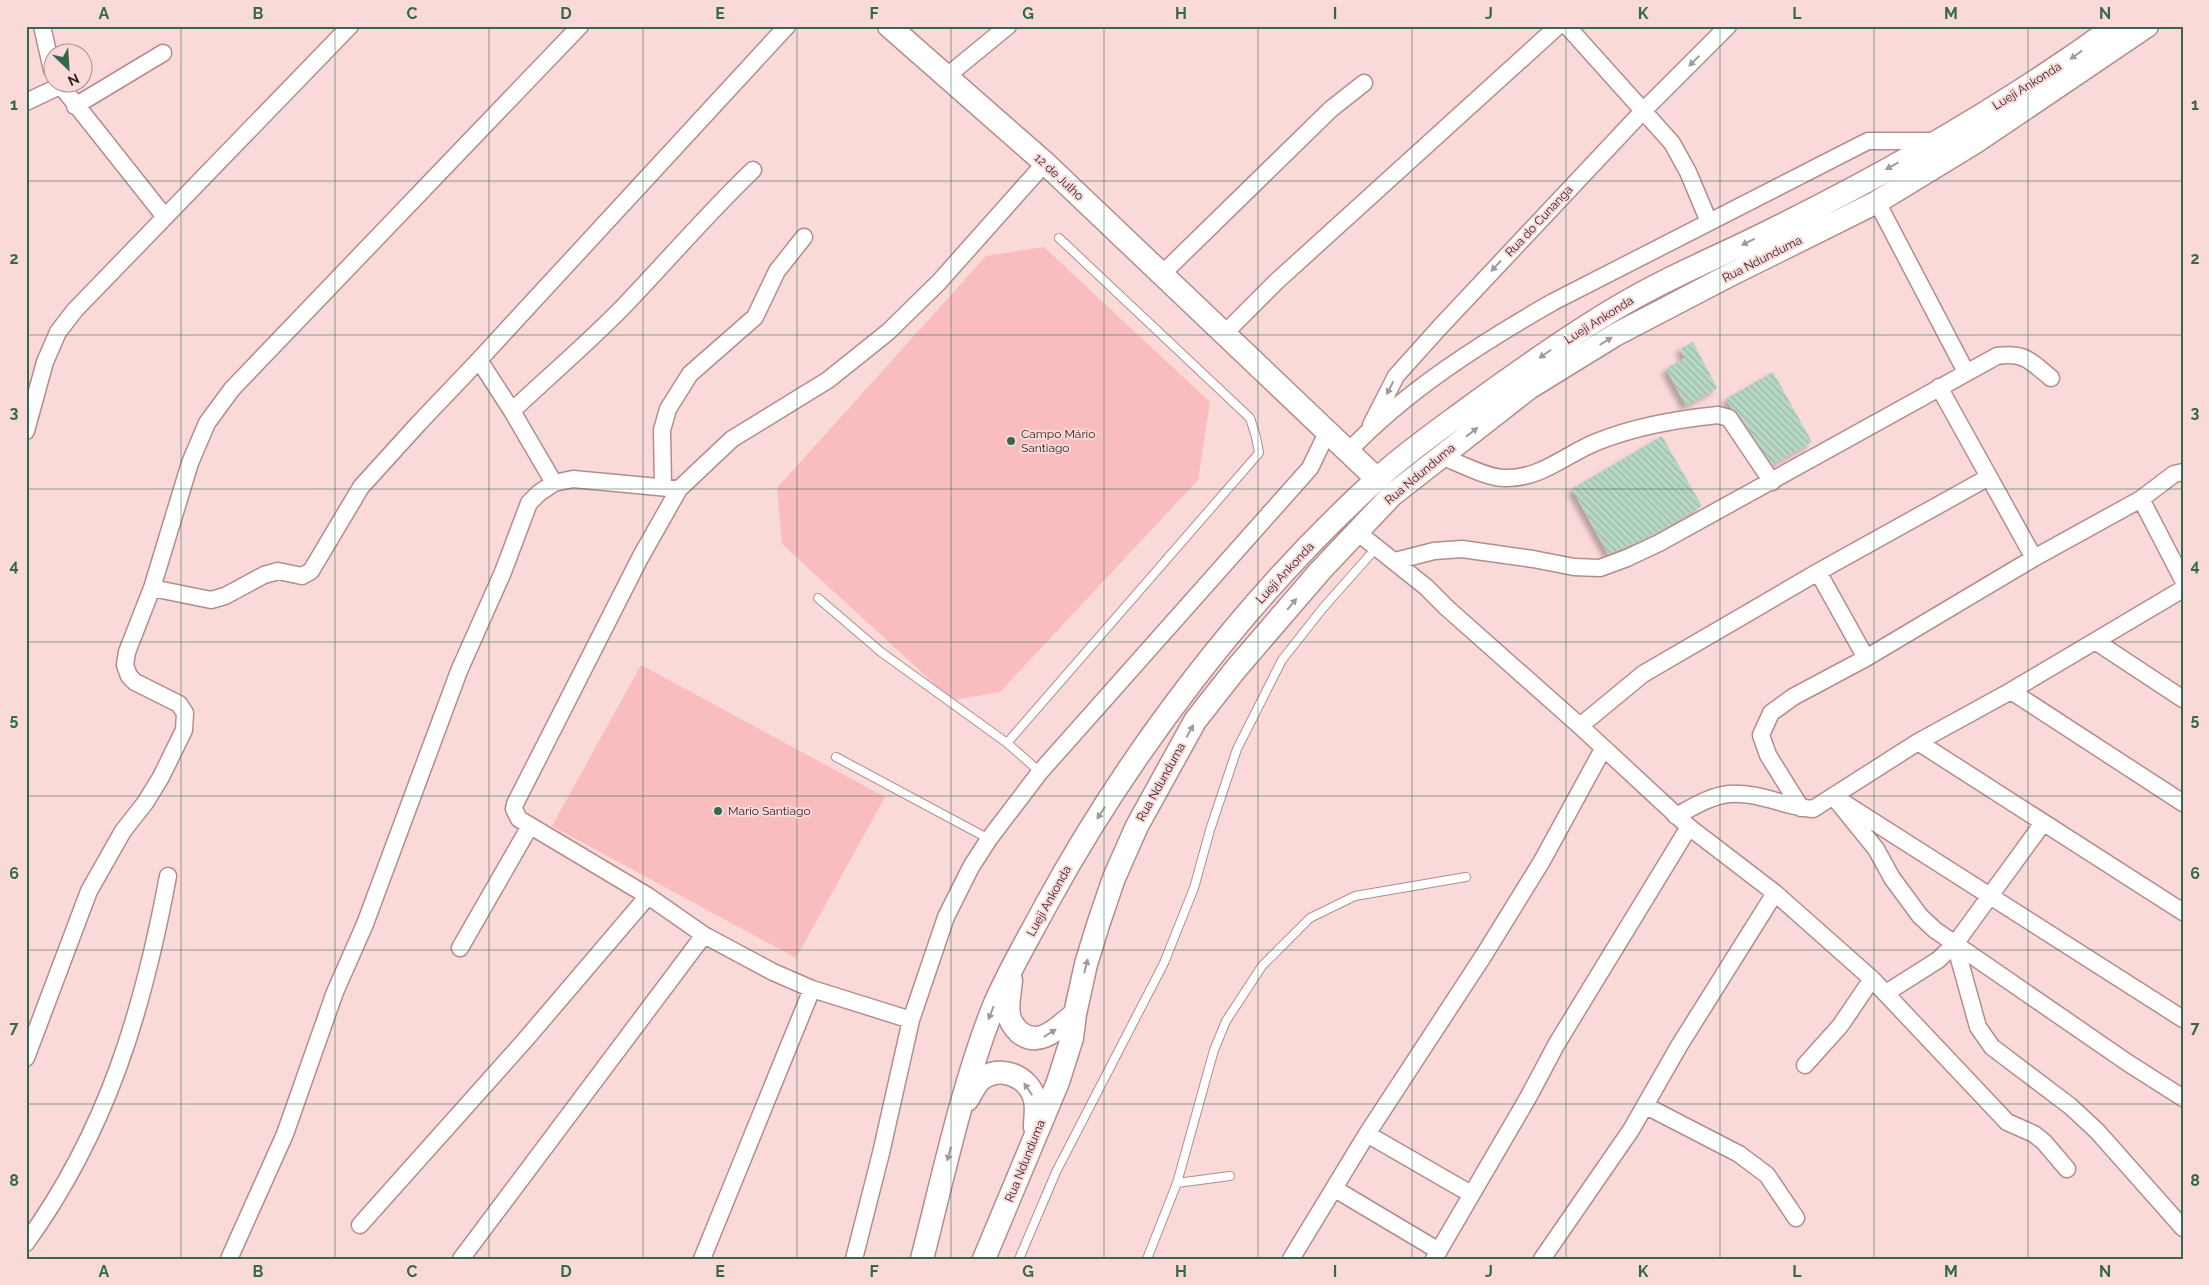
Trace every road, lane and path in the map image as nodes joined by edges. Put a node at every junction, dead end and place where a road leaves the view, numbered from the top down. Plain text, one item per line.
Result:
1 (42, 26) edge
2 (350, 26) edge
3 (580, 26) edge
4 (787, 26) edge
5 (889, 26) edge
6 (1008, 26) edge
7 (1558, 26) edge
8 (1567, 26) edge
9 (1728, 26) edge
10 (2115, 26) edge
11 (2147, 26) edge
12 (46, 42) edge
13 (162, 53) dead end
14 (947, 76) junction
15 (1364, 83) dead end
16 (44, 92) edge
17 (65, 92) edge
18 (26, 102) edge
19 (76, 106) junction
20 (1643, 111) junction
21 (1935, 141) junction
22 (1045, 162) junction
23 (753, 170) dead end
24 (1877, 202) junction
25 (166, 217) junction
26 (1709, 222) junction
27 (804, 237) dead end
28 (1060, 238) dead end
29 (1161, 274) junction
30 (1224, 334) junction
31 (479, 360) junction
32 (1966, 372) junction
33 (2051, 378) dead end
34 (1939, 387) junction
35 (512, 410) junction
36 (1368, 430) junction
37 (26, 432) edge
38 (1327, 433) junction
39 (1348, 452) junction
40 (1441, 456) junction
41 (2183, 472) edge
42 (1989, 477) junction
43 (1377, 479) junction
44 (1772, 482) junction
45 (554, 483) junction
46 (663, 486) junction
47 (679, 489) junction
48 (2141, 500) junction
49 (1357, 532) junction
50 (1377, 547) junction
51 (2034, 558) junction
52 (1395, 561) junction
53 (1818, 572) junction
54 (2183, 580) edge
55 (152, 588) junction
56 (2183, 589) edge
57 (818, 598) dead end
58 (2095, 641) junction
59 (1866, 658) junction
60 (2011, 691) junction
61 (2183, 699) edge
62 (1580, 726) junction
63 (1918, 742) junction
64 (1007, 743) junction
65 (1603, 749) junction
66 (836, 757) dead end
67 (1040, 772) junction
68 (1833, 796) junction
69 (2183, 804) edge
70 (1801, 808) junction
71 (1676, 816) junction
72 (2043, 823) junction
73 (530, 826) junction
74 (1689, 827) junction
75 (989, 839) junction
76 (168, 876) dead end
77 (1466, 877) dead end
78 (1775, 893) junction
79 (1991, 895) junction
80 (648, 896) junction
81 (2183, 912) edge
82 (704, 935) junction
83 (1955, 944) junction
84 (460, 948) dead end
85 (1011, 969) junction
86 (1872, 979) junction
87 (812, 989) junction
88 (1886, 993) junction
89 (1075, 1014) junction
90 (2183, 1019) edge
91 (910, 1020) junction
92 (26, 1058) edge
93 (1805, 1065) dead end
94 (2183, 1098) edge
95 (1646, 1106) junction
96 (962, 1107) junction
97 (1367, 1134) junction
98 (1034, 1136) junction
99 (2067, 1169) dead end
100 (1230, 1176) dead end
101 (1177, 1183) junction
102 (1335, 1189) junction
103 (1471, 1194) junction
104 (1796, 1218) dead end
105 (360, 1225) dead end
106 (2183, 1228) edge
107 (26, 1243) edge
108 (1436, 1255) edge
109 (229, 1259) edge
110 (461, 1259) edge
111 (702, 1259) edge
112 (854, 1259) edge
113 (922, 1259) edge
114 (984, 1259) edge
115 (1019, 1259) edge
116 (1147, 1259) edge
117 (1291, 1259) edge
118 (1542, 1259) edge

1 - 12 street
2 - 25 street
3 - 55 street
4 - 31 street
5 - 14 main road, 12 de Julho
6 - 14 street
7 - 30 street
8 - 20 street
9 -> 20 street, Rua do Cunanga
10 -> 21 main road, Lueji Ankonda
11 - 24 main road, Rua Ndunduma
13 - 19 street
14 - 22 main road, 12 de Julho
15 - 29 street
16 - 18 street
17 - 19 street
19 - 25 street
20 - 26 street
20 -> 36 street, Rua do Cunanga
21 - 26 street
21 -> 43 main road, Lueji Ankonda
22 - 29 main road, 12 de Julho
22 - 47 street
23 - 35 street
24 - 32 street
40 -> 24 main road, Rua Ndunduma
25 - 37 street
26 - 36 street
27 - 46 street
28 - 64 lane
29 - 30 main road, 12 de Julho
30 - 38 main road, 12 de Julho
31 - 35 street
31 - 55 street
32 - 33 street
32 - 34 street
34 - 42 street
34 - 44 street
35 - 45 street
36 - 39 street
38 - 39 main road, 12 de Julho
38 - 67 street
39 - 43 main road, 12 de Julho
40 - 44 street
40 - 49 main road, Rua Ndunduma
41 - 48 street
42 - 51 street
42 - 53 street
43 -> 85 main road, Lueji Ankonda
44 - 52 street
45 - 46 street
45 - 109 street
46 - 47 street
47 - 73 street
48 - 51 street
48 - 54 street
49 - 50 street
89 -> 49 main road, Rua Ndunduma
50 - 52 street
50 - 115 lane
51 - 59 street
52 - 62 street
53 - 59 street
53 - 62 street
55 - 92 street
56 - 58 street
57 - 64 lane
58 - 60 street
58 - 61 street
59 - 70 street
60 - 63 street
60 - 69 street
62 - 65 street
63 - 68 street
63 - 72 street
64 - 67 lane
65 - 71 street
65 - 97 street
66 - 75 lane
67 - 75 street
68 - 70 street
68 - 79 street
68 - 83 street
70 - 71 street
71 - 74 street
72 - 79 street
72 - 81 street
73 - 80 street
73 - 84 street
74 - 78 street
74 - 103 street
75 - 91 street
76 - 107 street
77 - 101 lane
78 - 86 street
78 - 95 street
79 - 83 street
79 - 90 street
80 - 82 street
80 - 105 street
82 - 87 street
82 - 110 street
83 - 88 street
83 - 94 street
83 - 106 street
85 -> 89 main road
85 -> 96 main road, Lueji Ankonda
86 - 88 street
86 - 93 street
87 - 91 street
87 - 111 street
88 - 99 street
89 - 98 main road, Rua Ndunduma
91 - 112 street
95 - 104 street
95 - 118 street
98 -> 96 main road
96 -> 113 main road, Lueji Ankonda
97 - 102 street
97 - 103 street
98 - 114 main road, Rua Ndunduma
100 - 101 lane
101 - 116 lane
102 - 108 street
102 - 117 street
103 - 108 street

